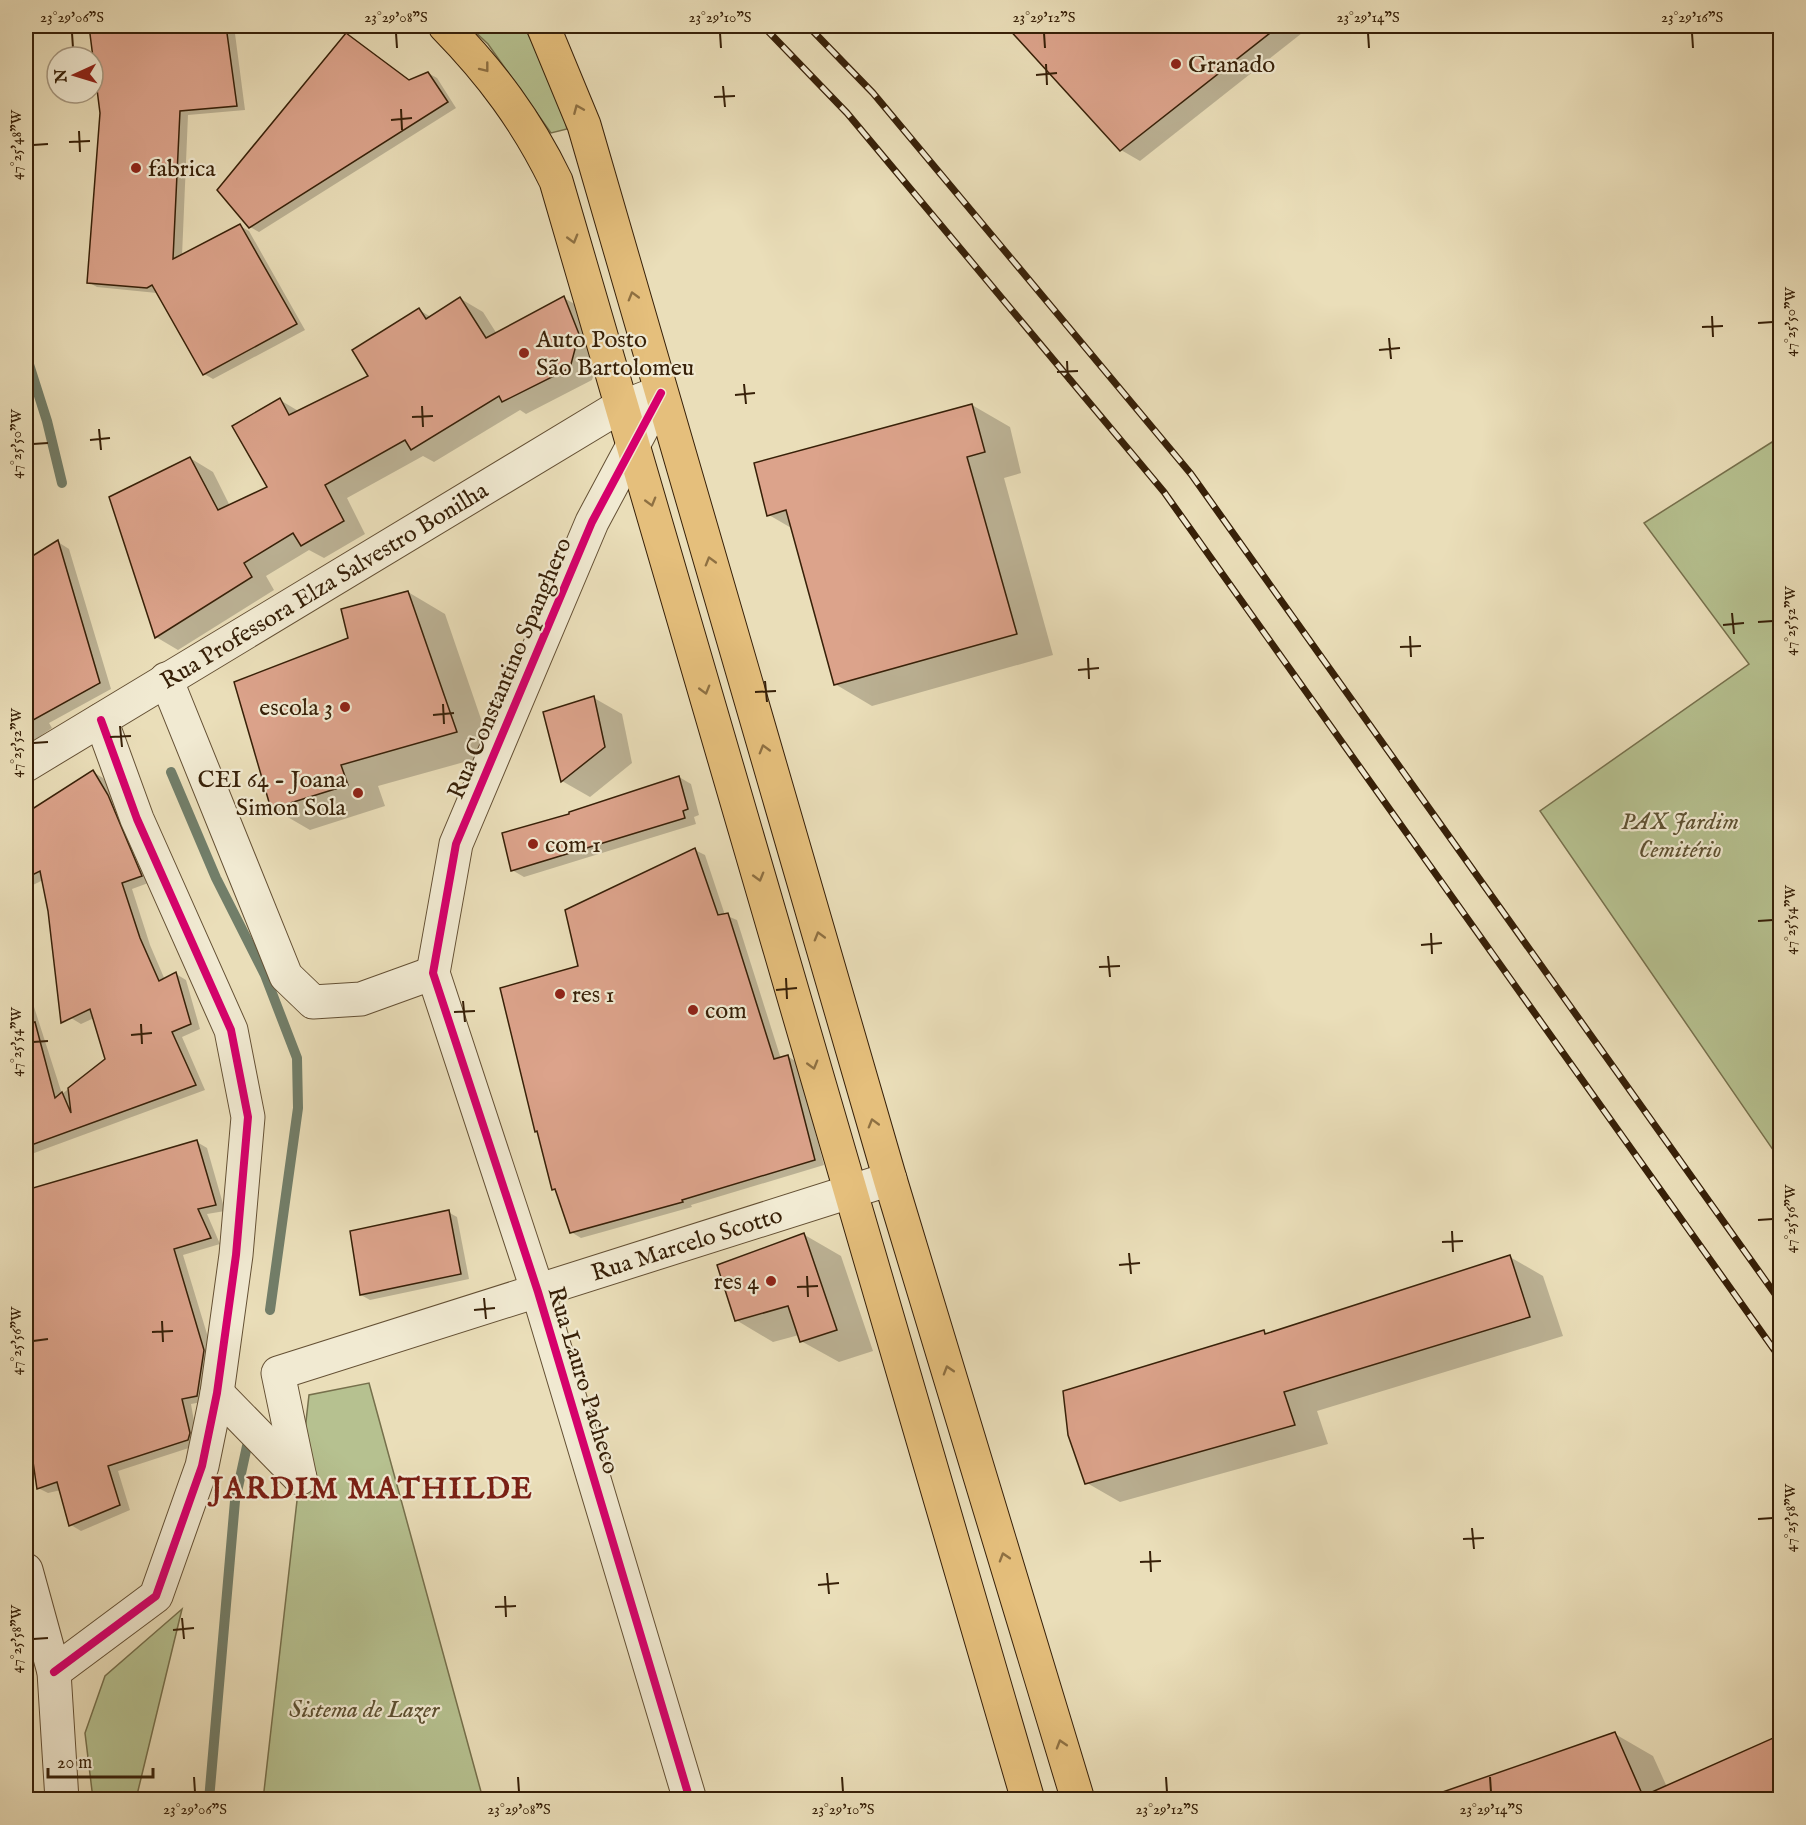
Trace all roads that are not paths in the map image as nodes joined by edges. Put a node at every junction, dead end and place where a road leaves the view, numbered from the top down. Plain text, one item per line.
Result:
1 (445, 26) edge
2 (543, 26) edge
3 (661, 393) junction
4 (623, 406) junction
5 (634, 444) junction
6 (166, 679) junction
7 (101, 720) junction
8 (26, 765) edge
9 (433, 974) junction
10 (890, 1179) junction
11 (839, 1196) junction
12 (538, 1292) junction
13 (217, 1393) junction
14 (26, 1570) edge
15 (54, 1672) junction
16 (62, 1800) edge
17 (690, 1800) edge
18 (1028, 1800) edge
19 (1078, 1800) edge

1 -> 4 main road
3 -> 2 main road
3 - 4 street, Rua Professora Elza Salvestro Bonilha
3 - 5 street, Rua Constantino Spanghero
10 -> 3 main road
4 - 5 main road
4 - 6 street, Rua Professora Elza Salvestro Bonilha
5 - 9 street, Rua Constantino Spanghero
5 -> 11 main road
6 - 7 street, Rua Professora Elza Salvestro Bonilha
6 - 9 street
7 - 8 street, Rua Professora Elza Salvestro Bonilha
7 - 13 street
9 - 12 street, Rua Lauro Pacheco
10 - 11 street, Rua Marcelo Scotto
19 -> 10 main road
11 - 12 street, Rua Marcelo Scotto
11 - 18 main road
12 - 13 street, Rua Marcelo Scotto
12 - 17 street, Rua Lauro Pacheco
13 - 15 street
14 - 15 street
15 - 16 street

